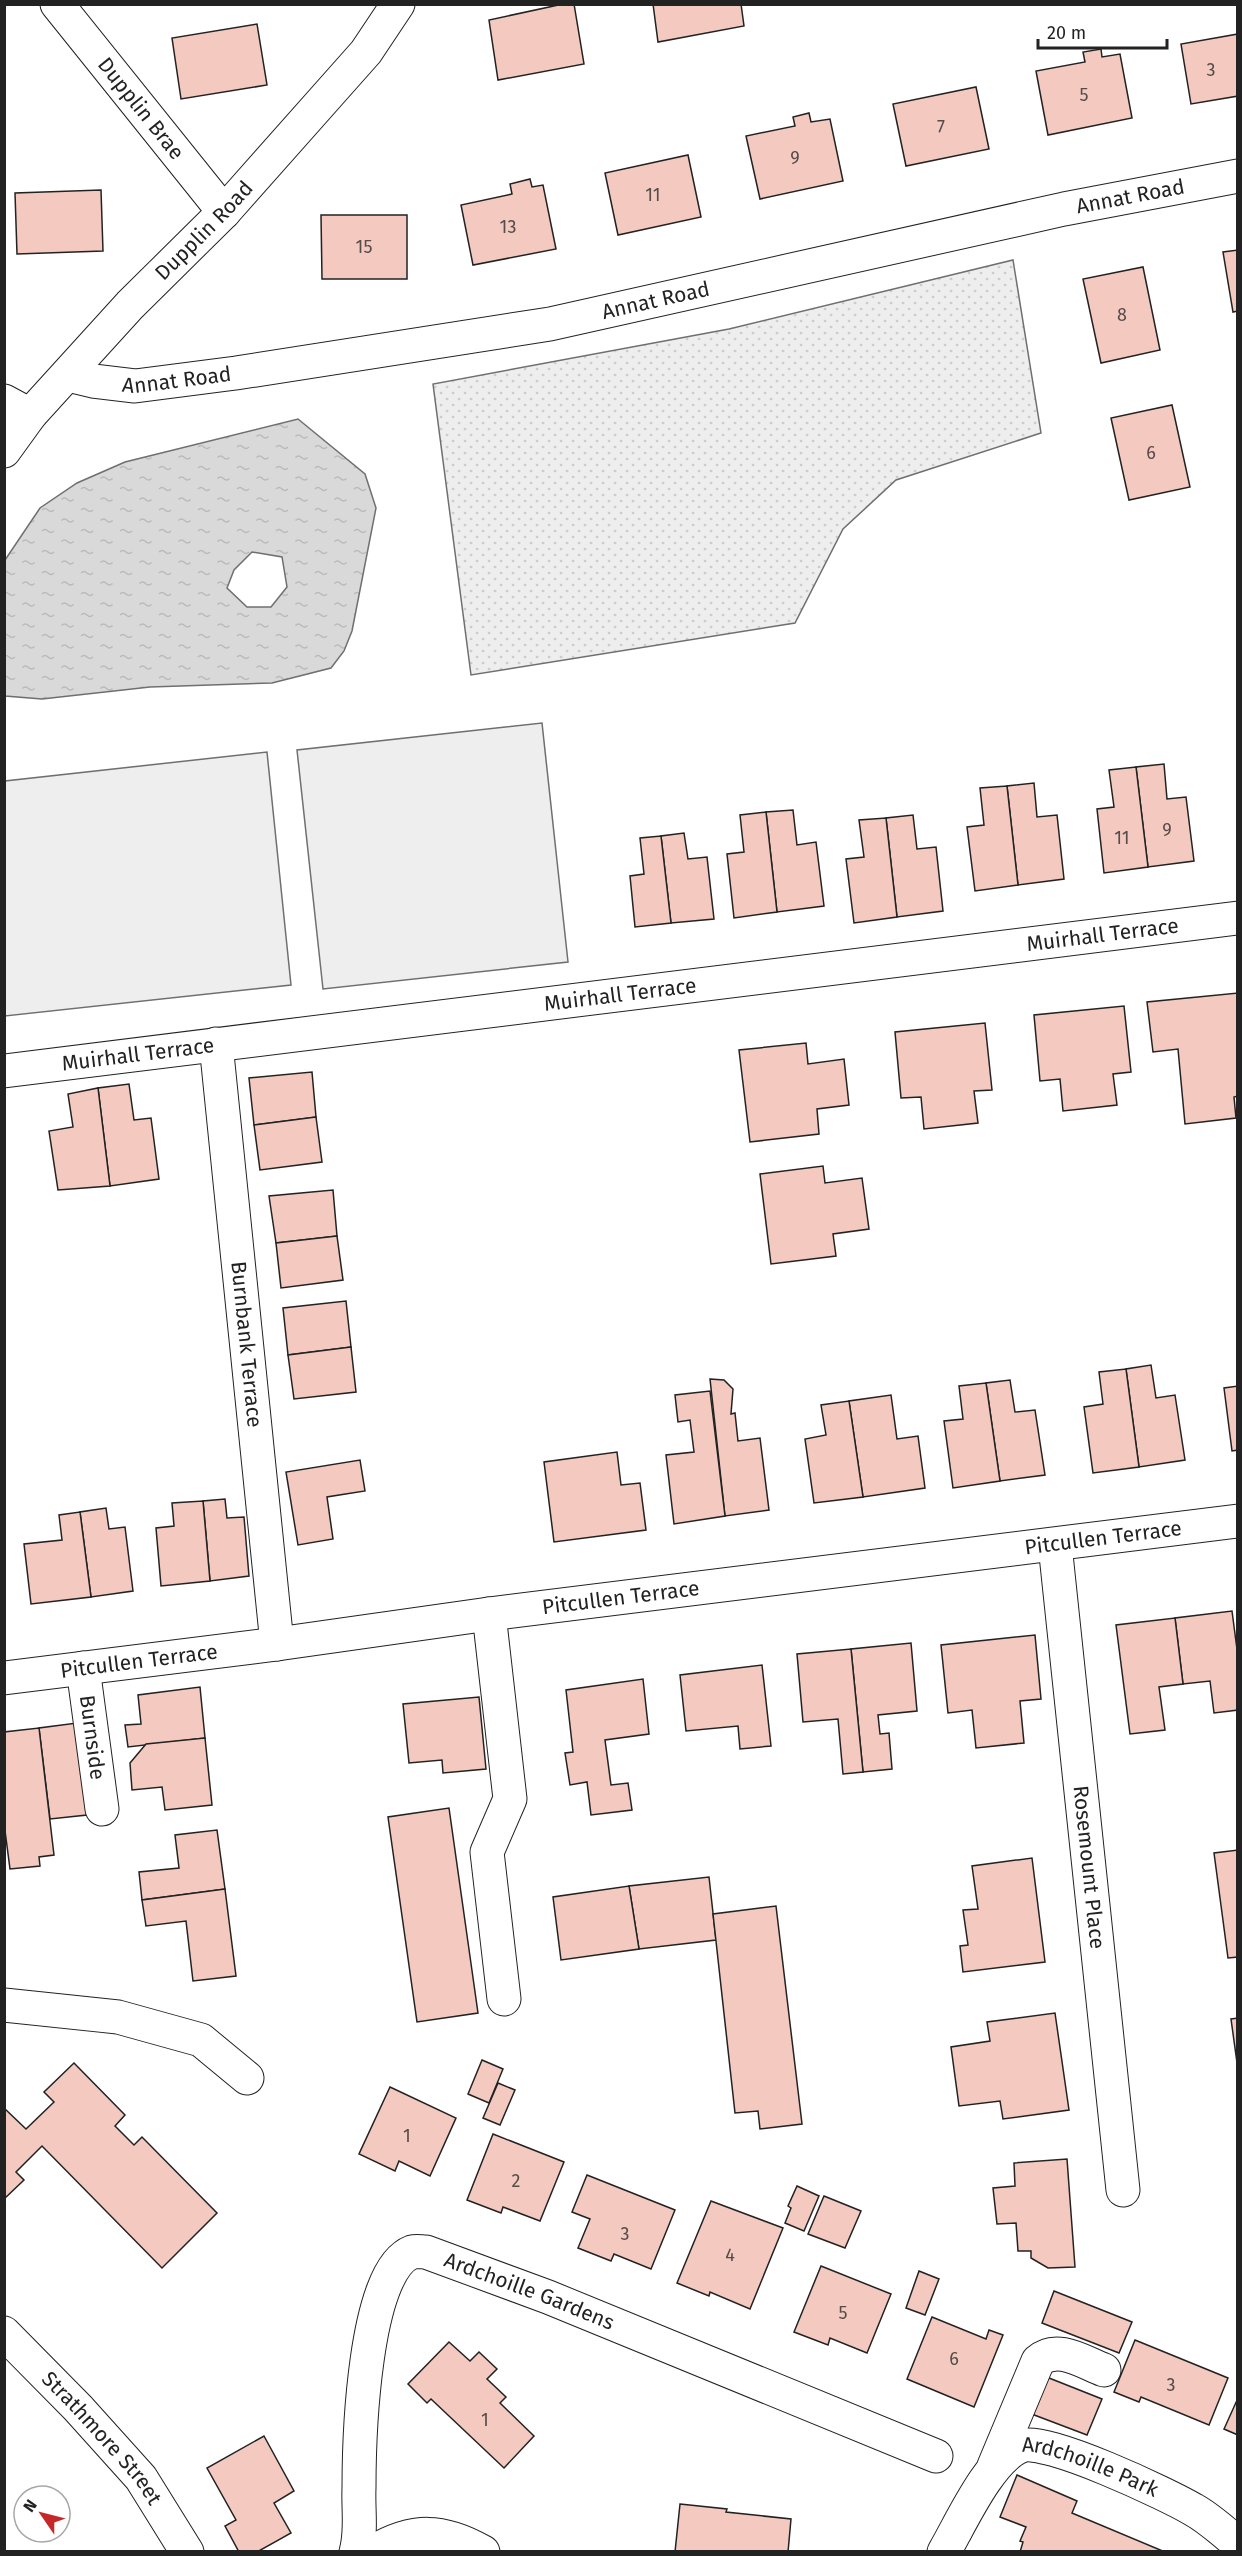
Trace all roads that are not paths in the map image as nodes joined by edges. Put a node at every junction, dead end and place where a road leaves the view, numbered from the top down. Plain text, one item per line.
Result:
1 (57, 4) edge
2 (398, 4) edge
3 (1238, 176) edge
4 (224, 212) junction
5 (68, 375) junction
6 (17, 408) edge
7 (4, 451) edge
8 (1238, 918) edge
9 (216, 1044) junction
10 (4, 1071) edge
11 (1238, 1521) edge
12 (1055, 1545) junction
13 (489, 1614) junction
14 (277, 1644) junction
15 (82, 1668) junction
16 (4, 1678) edge
17 (102, 1809) dead end
18 (504, 1999) dead end
19 (4, 2005) edge
20 (247, 2078) dead end
21 (1124, 2190) dead end
22 (4, 2333) edge
23 (1104, 2370) dead end
24 (936, 2456) dead end
25 (991, 2473) junction
26 (1238, 2544) edge
27 (187, 2552) edge
28 (356, 2552) edge
29 (373, 2552) edge
30 (483, 2552) edge
31 (944, 2552) edge

1 - 4 street, Dupplin Brae
2 - 4 street, Dupplin Road
3 - 5 street, Annat Road
4 - 5 street, Dupplin Road
5 - 6 street, Dupplin Road
6 - 7 street, Dupplin Road
8 - 9 street, Muirhall Terrace
9 - 10 street, Muirhall Terrace
9 - 14 street, Burnbank Terrace
11 - 12 street, Pitcullen Terrace
12 - 13 street, Pitcullen Terrace
12 - 21 street, Rosemount Place
13 - 14 street, Pitcullen Terrace
13 - 18 street
14 - 15 street, Pitcullen Terrace
15 - 16 street, Pitcullen Terrace
15 - 17 street, Burnside
19 - 20 street
22 - 27 street, Strathmore Street
23 - 25 street
24 - 28 street, Ardchoille Gardens
25 - 26 street, Ardchoille Park
25 - 31 street, Ardchoille Park
29 - 30 street

